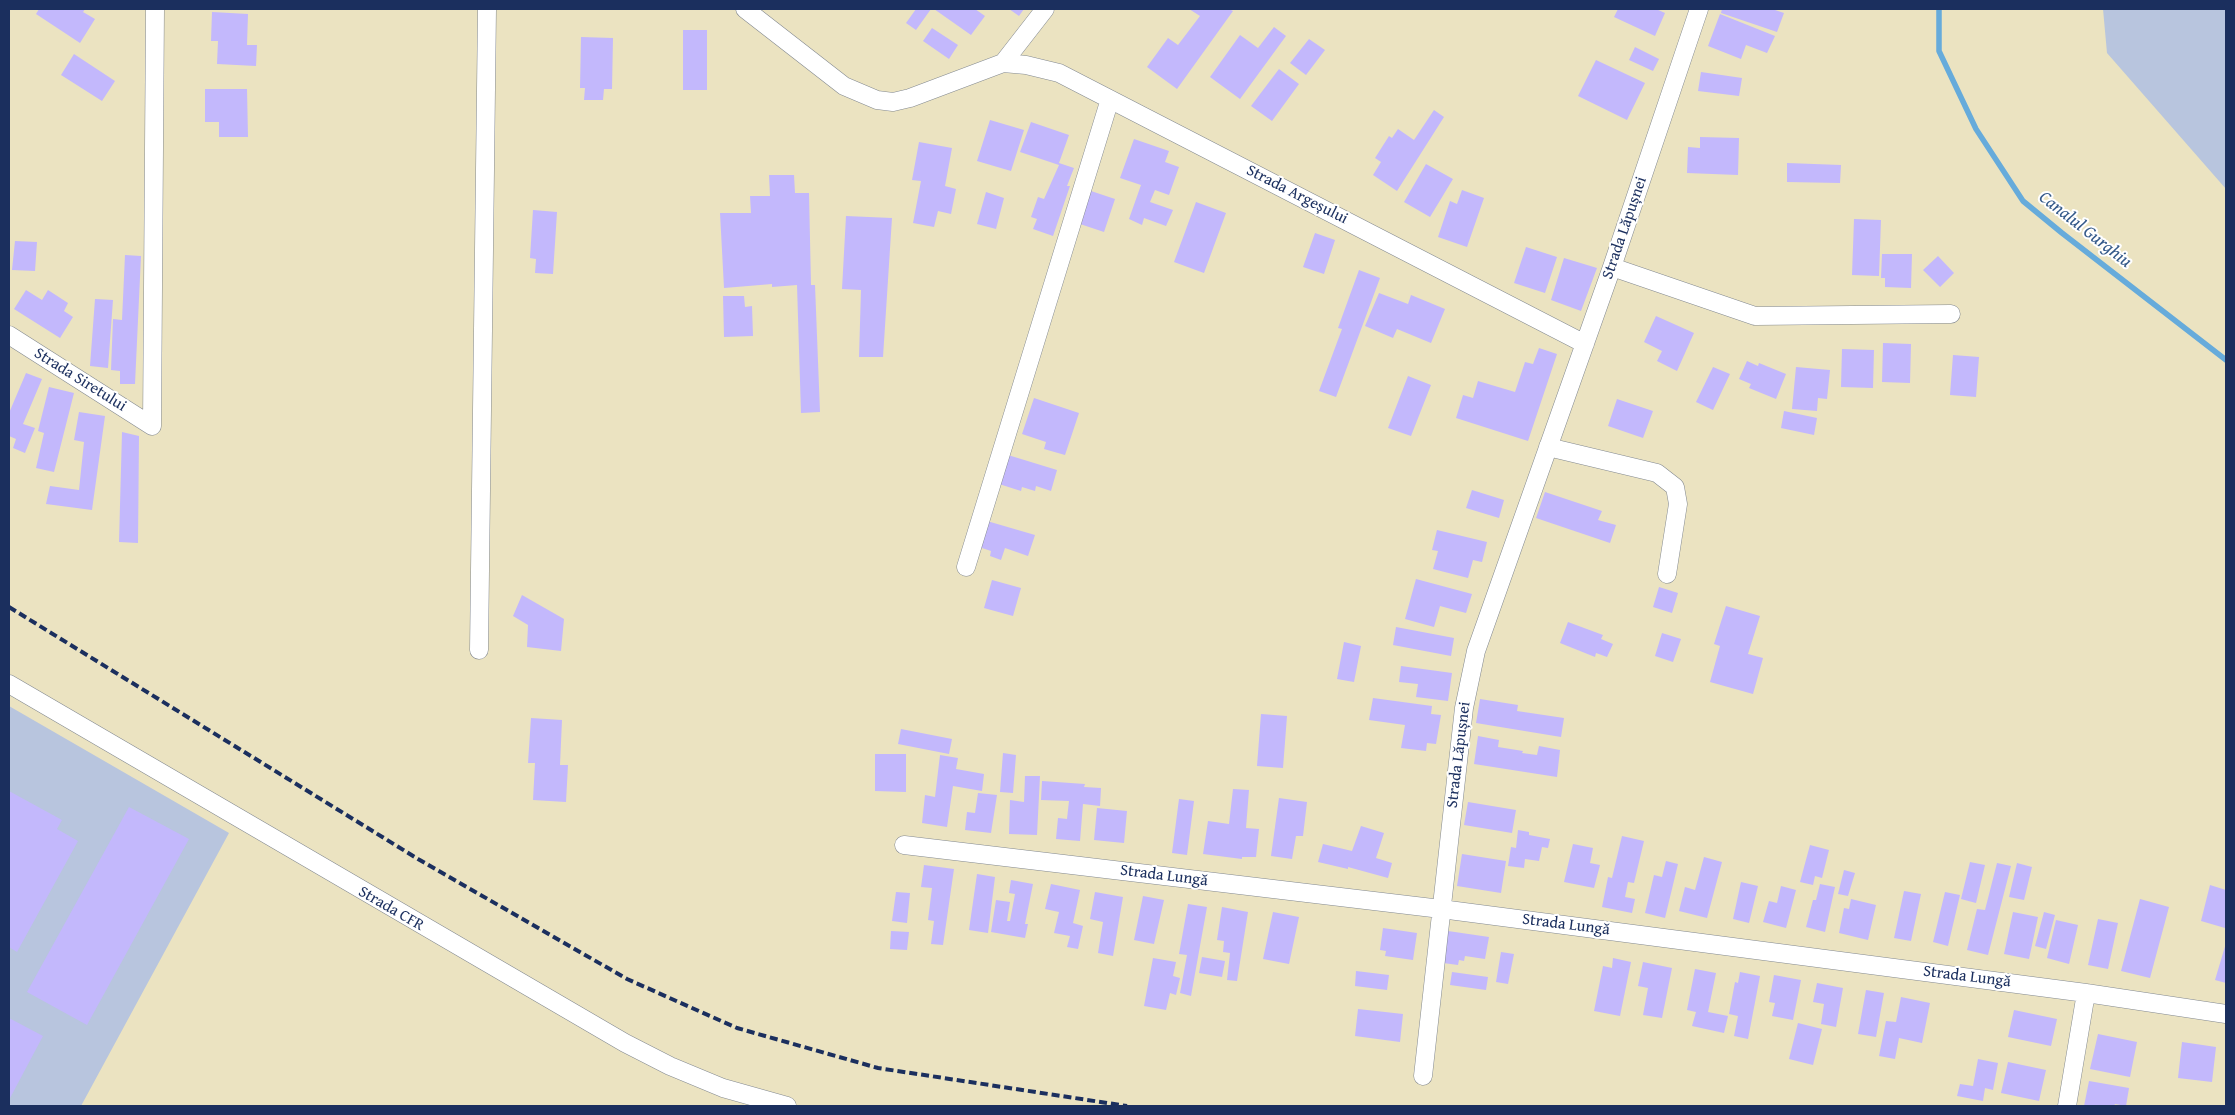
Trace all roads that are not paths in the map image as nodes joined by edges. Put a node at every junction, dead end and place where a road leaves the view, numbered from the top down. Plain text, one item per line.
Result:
1 (154, 9) edge
2 (487, 9) edge
3 (745, 9) edge
4 (1046, 9) edge
5 (1699, 9) edge
6 (1003, 63) junction
7 (1110, 99) junction
8 (1612, 267) junction
9 (1951, 314) dead end
10 (9, 334) edge
11 (1585, 344) junction
12 (1548, 447) junction
13 (966, 567) dead end
14 (1667, 574) dead end
15 (479, 650) dead end
16 (9, 684) edge
17 (904, 845) dead end
18 (1441, 909) junction
19 (2086, 993) junction
20 (2226, 1014) edge
21 (1423, 1076) dead end
22 (787, 1106) edge
23 (2067, 1106) edge

1 - 10 street, Strada Siretului
2 - 15 street
3 - 6 street, Strada Argeșului
4 - 6 street
5 - 8 street, Strada Lăpușnei
6 - 7 street, Strada Argeșului
7 - 11 street, Strada Argeșului
7 - 13 street
8 - 9 street
8 - 11 street, Strada Lăpușnei
11 - 12 street, Strada Lăpușnei
12 - 14 street
12 - 18 street, Strada Lăpușnei
16 - 22 street, Strada CFR
17 - 18 street, Strada Lungă
18 - 19 street, Strada Lungă
18 - 21 street, Strada Lăpușnei
19 - 20 street, Strada Lungă
19 - 23 street

